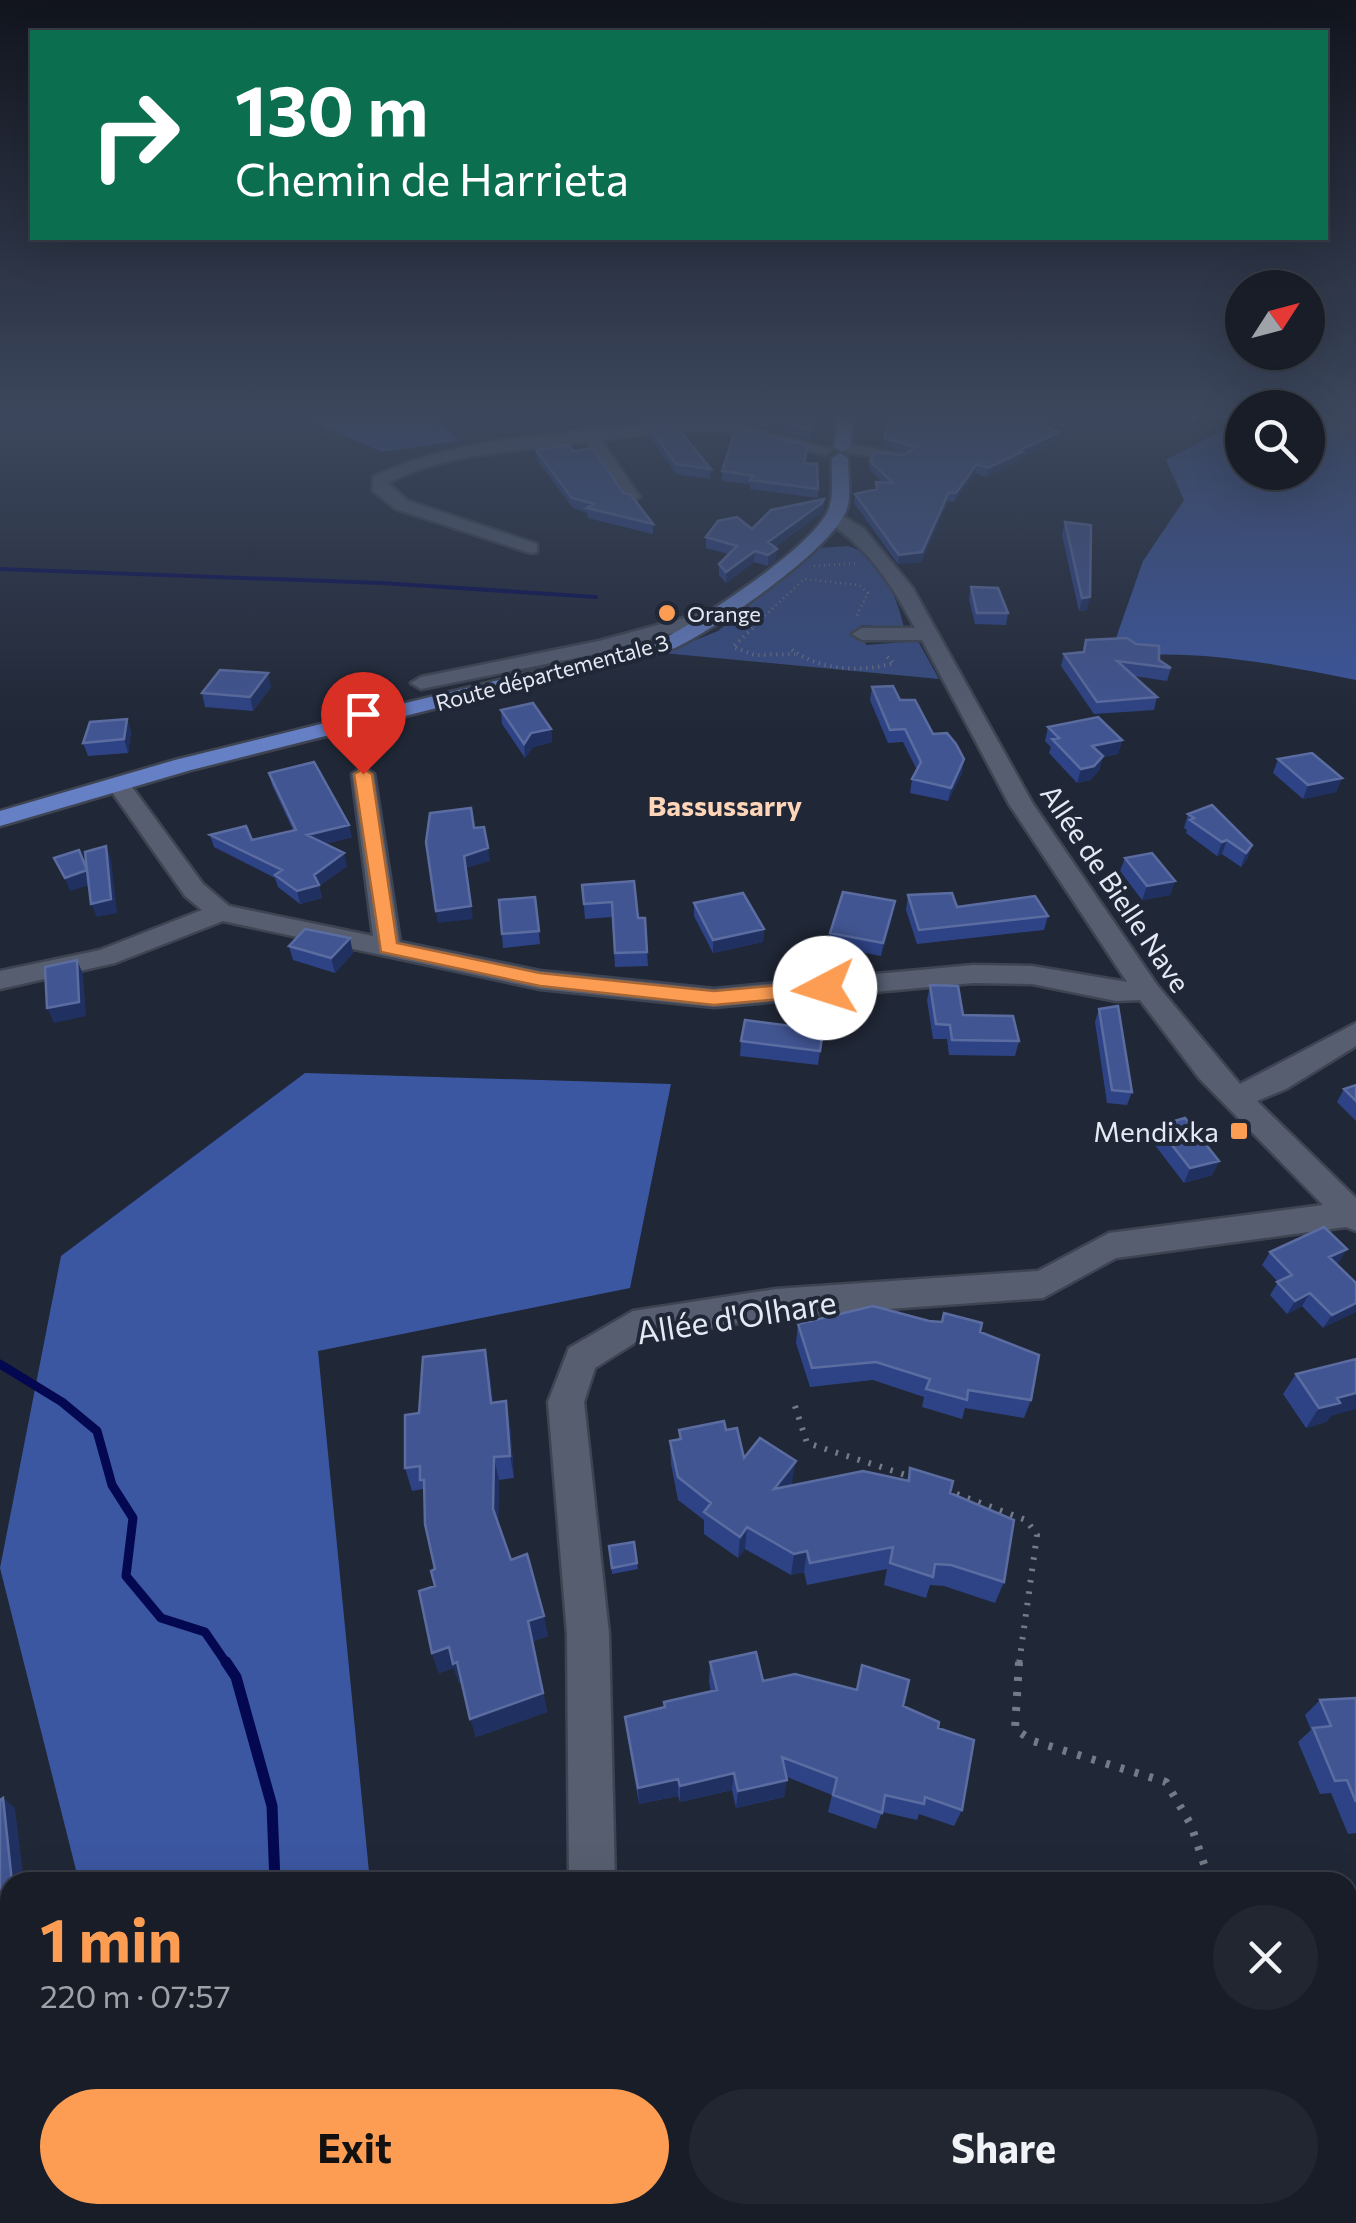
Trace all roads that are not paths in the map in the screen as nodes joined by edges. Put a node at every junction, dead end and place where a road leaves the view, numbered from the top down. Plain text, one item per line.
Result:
1 (458, 524) edge
2 (830, 525) joint
3 (531, 548) dead end
4 (724, 613) junction
5 (857, 629) road end
6 (925, 634) junction
7 (421, 683) dead end
8 (363, 774) dead end
9 (124, 792) dead end
10 (0, 819) edge
11 (220, 912) junction
12 (388, 948) junction
13 (0, 980) edge
14 (1147, 991) junction
15 (1356, 1033) edge
16 (1234, 1098) junction
17 (1354, 1216) edge
18 (592, 1872) edge

1 - 3 street
2 - 4 main road, Route départementale 3
2 - 6 street, Allée de Bielle Nave
4 - 7 street
4 - 10 main road, Route départementale 3
5 - 6 street
6 - 14 street, Allée de Bielle Nave
8 - 12 street
9 - 11 street
11 - 12 street
11 - 13 street
12 - 14 street
14 - 16 street, Allée de Bielle Nave
15 - 16 street
16 - 17 street, Allée de Bielle Nave
17 - 18 street, Allée d'Olhare

